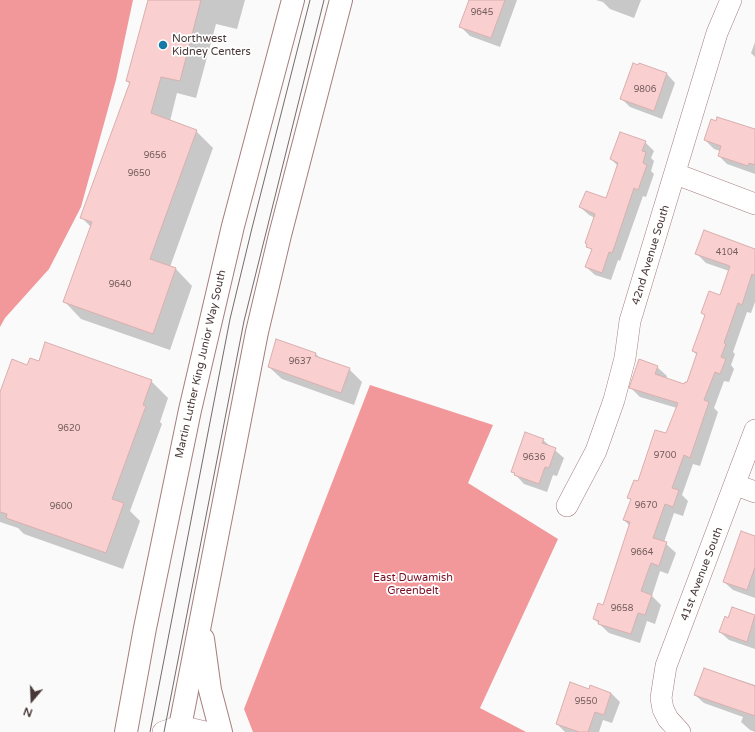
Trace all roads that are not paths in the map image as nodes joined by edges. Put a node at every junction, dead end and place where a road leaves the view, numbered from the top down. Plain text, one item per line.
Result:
1 (293, 0) edge
2 (341, 0) edge
3 (731, 0) edge
4 (676, 174) junction
5 (755, 204) edge
6 (755, 430) edge
7 (736, 485) junction
8 (755, 492) edge
9 (567, 506) dead end
10 (200, 624) junction
11 (674, 725) edge
12 (174, 730) edge
13 (126, 732) edge
14 (205, 732) edge
15 (221, 732) edge

1 - 13 main road, Martin Luther King Junior Way South
2 - 10 main road
3 - 4 street, 42nd Avenue South
4 - 5 street
4 - 9 street, 42nd Avenue South
6 - 7 street, 41st Avenue South
7 - 8 street
7 - 11 street, 41st Avenue South
10 - 12 main road
10 - 15 main road
12 - 14 street

